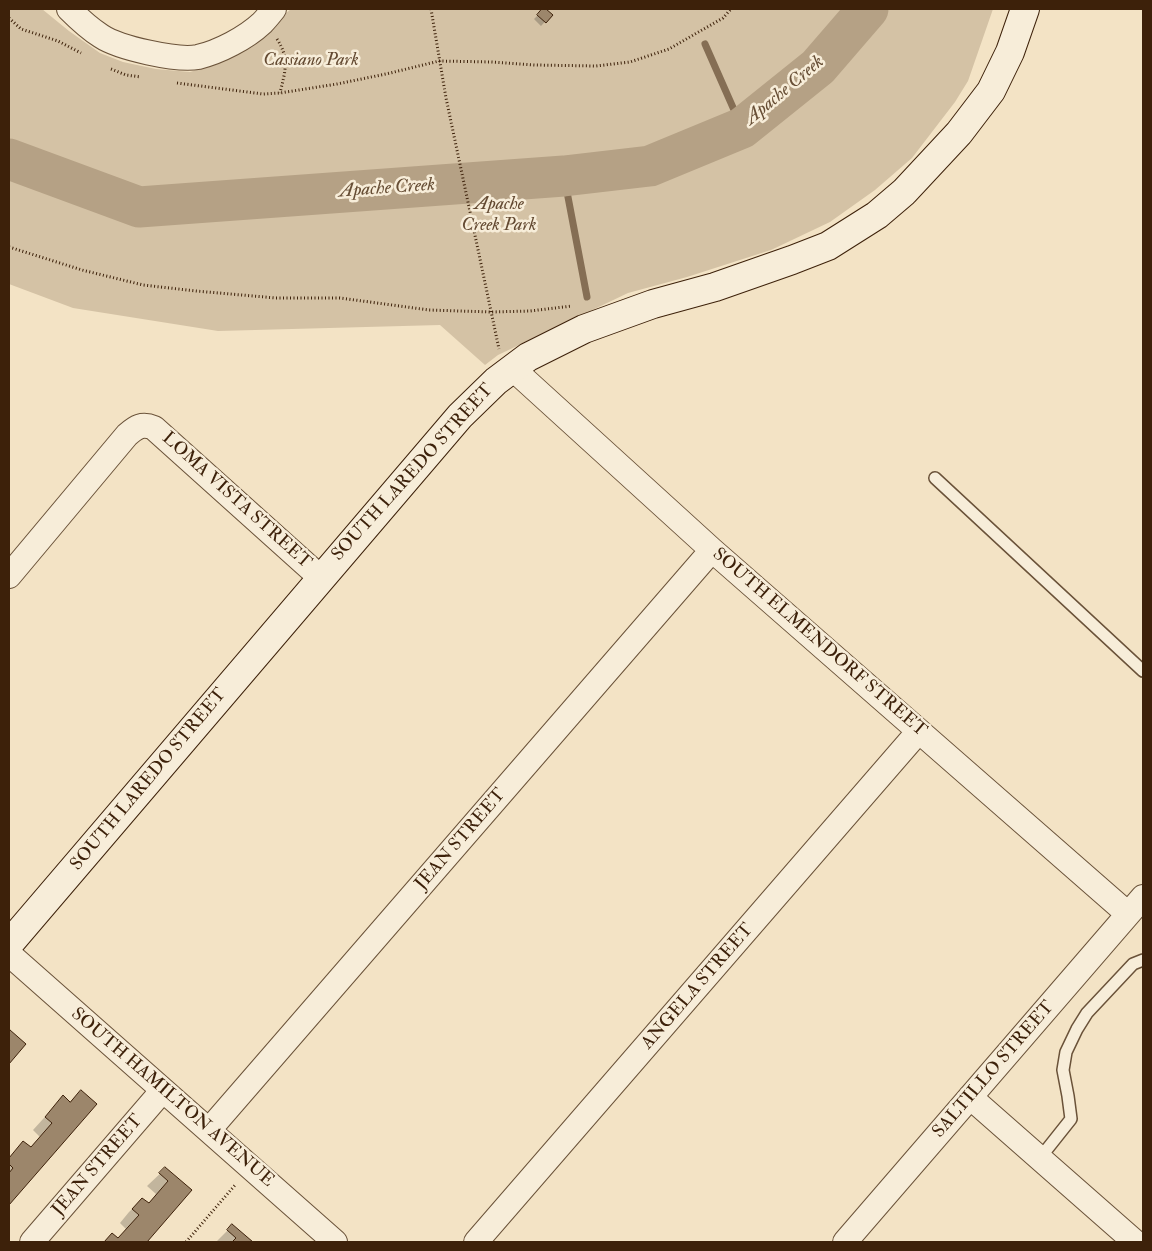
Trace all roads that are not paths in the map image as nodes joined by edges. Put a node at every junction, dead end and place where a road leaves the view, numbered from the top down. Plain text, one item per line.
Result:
1 (70, 9) edge
2 (274, 9) edge
3 (1025, 9) edge
4 (505, 359) junction
5 (935, 478) dead end
6 (712, 550) junction
7 (9, 576) edge
8 (321, 578) junction
9 (1143, 671) edge
10 (919, 731) junction
11 (1136, 906) edge
12 (9, 944) edge
13 (9, 954) edge
14 (1143, 960) edge
15 (164, 1090) junction
16 (970, 1098) junction
17 (209, 1130) junction
18 (1040, 1158) junction
19 (32, 1242) edge
20 (336, 1242) edge
21 (476, 1242) edge
22 (845, 1242) edge
23 (1135, 1242) edge

1 - 2 street
3 - 4 street, SOUTH LAREDO STREET
4 - 6 street, SOUTH ELMENDORF STREET
4 - 8 street, SOUTH LAREDO STREET
5 - 9 lane
6 - 10 street, SOUTH ELMENDORF STREET
6 - 17 street, JEAN STREET
7 - 8 street, LOMA VISTA STREET
8 - 12 street, SOUTH LAREDO STREET
10 - 11 street, SOUTH ELMENDORF STREET
10 - 21 street, ANGELA STREET
11 - 16 street, SALTILLO STREET
13 - 15 street, SOUTH HAMILTON AVENUE
14 - 18 lane
15 - 17 street, SOUTH HAMILTON AVENUE
15 - 19 street, JEAN STREET
16 - 18 street
16 - 22 street, SALTILLO STREET
17 - 20 street, SOUTH HAMILTON AVENUE
18 - 23 street

